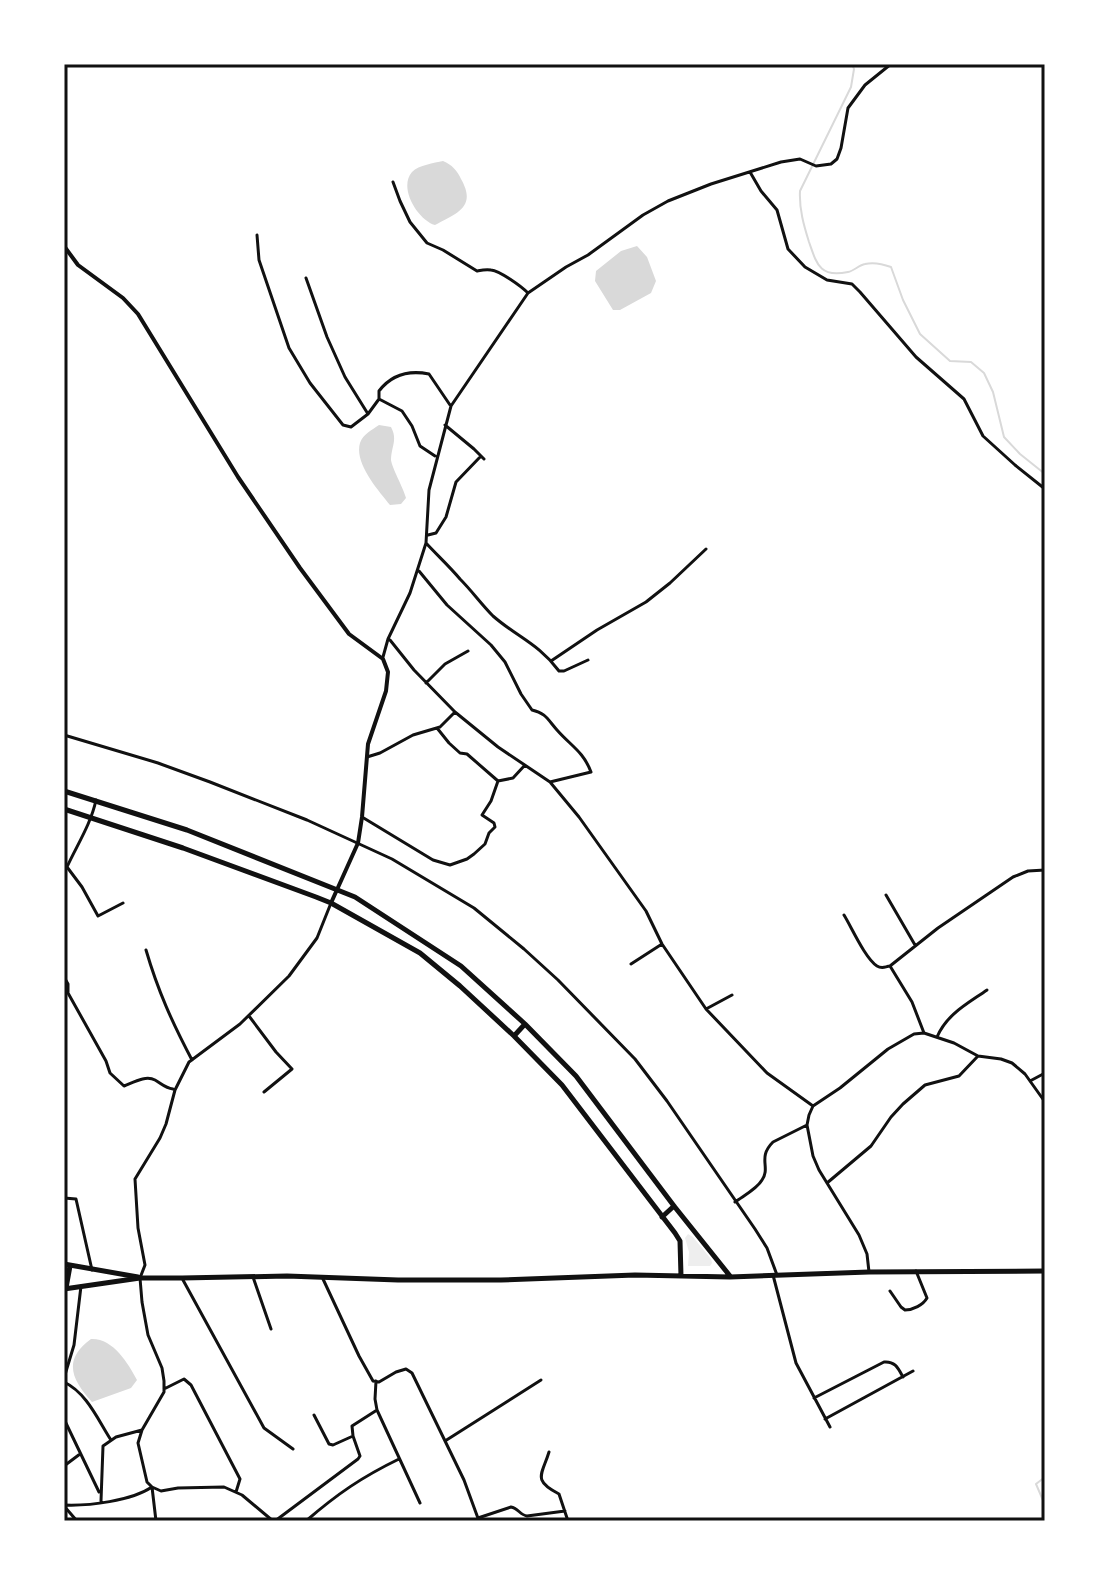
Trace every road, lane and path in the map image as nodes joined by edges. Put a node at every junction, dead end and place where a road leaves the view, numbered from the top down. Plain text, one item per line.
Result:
1 (891, 64) edge
2 (750, 172) junction
3 (393, 182) dead end
4 (257, 235) dead end
5 (64, 246) edge
6 (306, 278) dead end
7 (528, 293) junction
8 (379, 399) junction
9 (451, 406) junction
10 (368, 414) junction
11 (444, 425) junction
12 (437, 457) junction
13 (1045, 489) edge
14 (426, 536) junction
15 (426, 543) junction
16 (706, 549) dead end
17 (417, 569) junction
18 (388, 639) junction
19 (468, 651) dead end
20 (383, 659) junction
21 (588, 660) dead end
22 (551, 661) junction
23 (426, 683) junction
24 (455, 712) junction
25 (437, 728) junction
26 (64, 735) edge
27 (367, 757) junction
28 (525, 765) junction
29 (498, 781) junction
30 (550, 782) junction
31 (64, 791) edge
32 (96, 800) junction
33 (64, 809) edge
34 (362, 817) junction
35 (92, 818) junction
36 (358, 843) junction
37 (1045, 870) edge
38 (338, 890) junction
39 (886, 895) dead end
40 (123, 903) dead end
41 (331, 903) junction
42 (844, 915) dead end
43 (662, 944) junction
44 (915, 945) junction
45 (146, 950) dead end
46 (631, 964) dead end
47 (890, 966) junction
48 (64, 977) edge
49 (987, 990) dead end
50 (66, 993) edge
51 (732, 995) dead end
52 (706, 1009) junction
53 (249, 1015) junction
54 (525, 1024) junction
55 (924, 1033) junction
56 (514, 1036) junction
57 (937, 1037) junction
58 (978, 1056) junction
59 (192, 1060) junction
60 (1045, 1073) edge
61 (1030, 1081) junction
62 (175, 1090) junction
63 (264, 1092) dead end
64 (1045, 1102) edge
65 (813, 1106) junction
66 (807, 1125) junction
67 (827, 1183) junction
68 (64, 1198) edge
69 (735, 1202) junction
70 (674, 1206) junction
71 (662, 1217) junction
72 (67, 1265) edge
73 (92, 1270) junction
74 (916, 1271) junction
75 (1045, 1271) edge
76 (869, 1272) junction
77 (775, 1275) junction
78 (322, 1276) junction
79 (681, 1276) junction
80 (253, 1277) junction
81 (730, 1277) junction
82 (140, 1278) junction
83 (182, 1278) junction
84 (81, 1286) junction
85 (65, 1289) edge
86 (890, 1291) dead end
87 (271, 1329) dead end
88 (913, 1371) dead end
89 (903, 1377) junction
90 (64, 1380) edge
91 (541, 1380) dead end
92 (376, 1381) junction
93 (164, 1389) junction
94 (814, 1398) junction
95 (377, 1410) junction
96 (314, 1415) dead end
97 (64, 1419) edge
98 (825, 1419) junction
99 (830, 1427) dead end
100 (142, 1430) junction
101 (353, 1436) junction
102 (111, 1440) junction
103 (445, 1441) junction
104 (293, 1449) dead end
105 (549, 1452) dead end
106 (81, 1454) junction
107 (399, 1459) junction
108 (64, 1466) edge
109 (152, 1487) junction
110 (236, 1492) junction
111 (101, 1499) junction
112 (420, 1503) dead end
113 (64, 1506) edge
114 (565, 1511) junction
115 (157, 1520) edge
116 (479, 1520) edge
117 (77, 1521) edge
118 (274, 1521) edge
119 (306, 1521) edge
120 (568, 1521) edge

1 - 2 street
2 - 7 street
2 - 13 street
3 - 7 street
4 - 10 street
5 - 20 street
6 - 10 street
7 - 9 street
8 - 9 street
8 - 10 street
8 - 12 street
9 - 11 street
11 - 12 street
11 - 14 street
12 - 14 street
14 - 15 street
15 - 17 street
15 - 22 street
16 - 22 street
17 - 18 street
17 - 30 street
18 - 20 street
18 - 23 street
19 - 23 street
20 - 27 street
21 - 22 street
23 - 24 street
24 - 25 street
24 - 28 street
25 - 27 street
25 - 29 street
26 - 36 street
27 - 34 street
28 - 29 street
28 - 30 street
29 - 34 street
30 - 43 street
31 - 32 main road
32 - 35 street
32 - 38 main road
33 - 35 main road
34 - 36 street
35 - 40 street
35 - 41 main road
36 - 38 street
36 - 69 street
37 - 44 street
38 - 41 street
38 - 54 main road
39 - 44 street
41 - 53 street
41 - 56 main road
42 - 47 street
43 - 46 street
43 - 52 street
44 - 47 street
45 - 59 street
47 - 55 street
48 - 50 street
49 - 57 street
50 - 62 street
51 - 52 street
52 - 65 street
53 - 59 street
53 - 63 street
54 - 56 main road
54 - 70 main road
55 - 57 street
55 - 65 street
56 - 71 main road
57 - 58 street
58 - 61 street
58 - 67 street
59 - 62 street
60 - 61 street
61 - 64 street
62 - 82 street
65 - 66 street
66 - 67 street
66 - 69 street
67 - 76 street
68 - 73 street
69 - 77 street
70 - 71 main road
70 - 81 main road
71 - 79 main road
72 - 73 main road
72 - 85 main road
73 - 82 main road
74 - 75 main road
74 - 76 main road
74 - 86 street
76 - 77 main road
77 - 81 main road
77 - 94 street
78 - 79 main road
78 - 80 main road
78 - 92 street
79 - 81 main road
80 - 83 main road
80 - 87 street
82 - 83 main road
82 - 84 main road
82 - 93 street
83 - 104 street
84 - 85 main road
84 - 90 street
88 - 89 street
89 - 94 street
89 - 98 street
90 - 102 street
91 - 103 street
92 - 95 street
92 - 103 street
93 - 100 street
93 - 110 street
94 - 98 street
95 - 101 street
95 - 107 street
96 - 101 street
97 - 106 street
98 - 99 street
100 - 102 street
100 - 109 street
101 - 118 street
102 - 111 street
103 - 116 street
105 - 114 street
106 - 108 street
106 - 111 street
107 - 112 street
107 - 119 street
109 - 110 street
109 - 111 street
109 - 115 street
110 - 118 street
111 - 113 street
113 - 117 street
114 - 116 street
114 - 120 street

